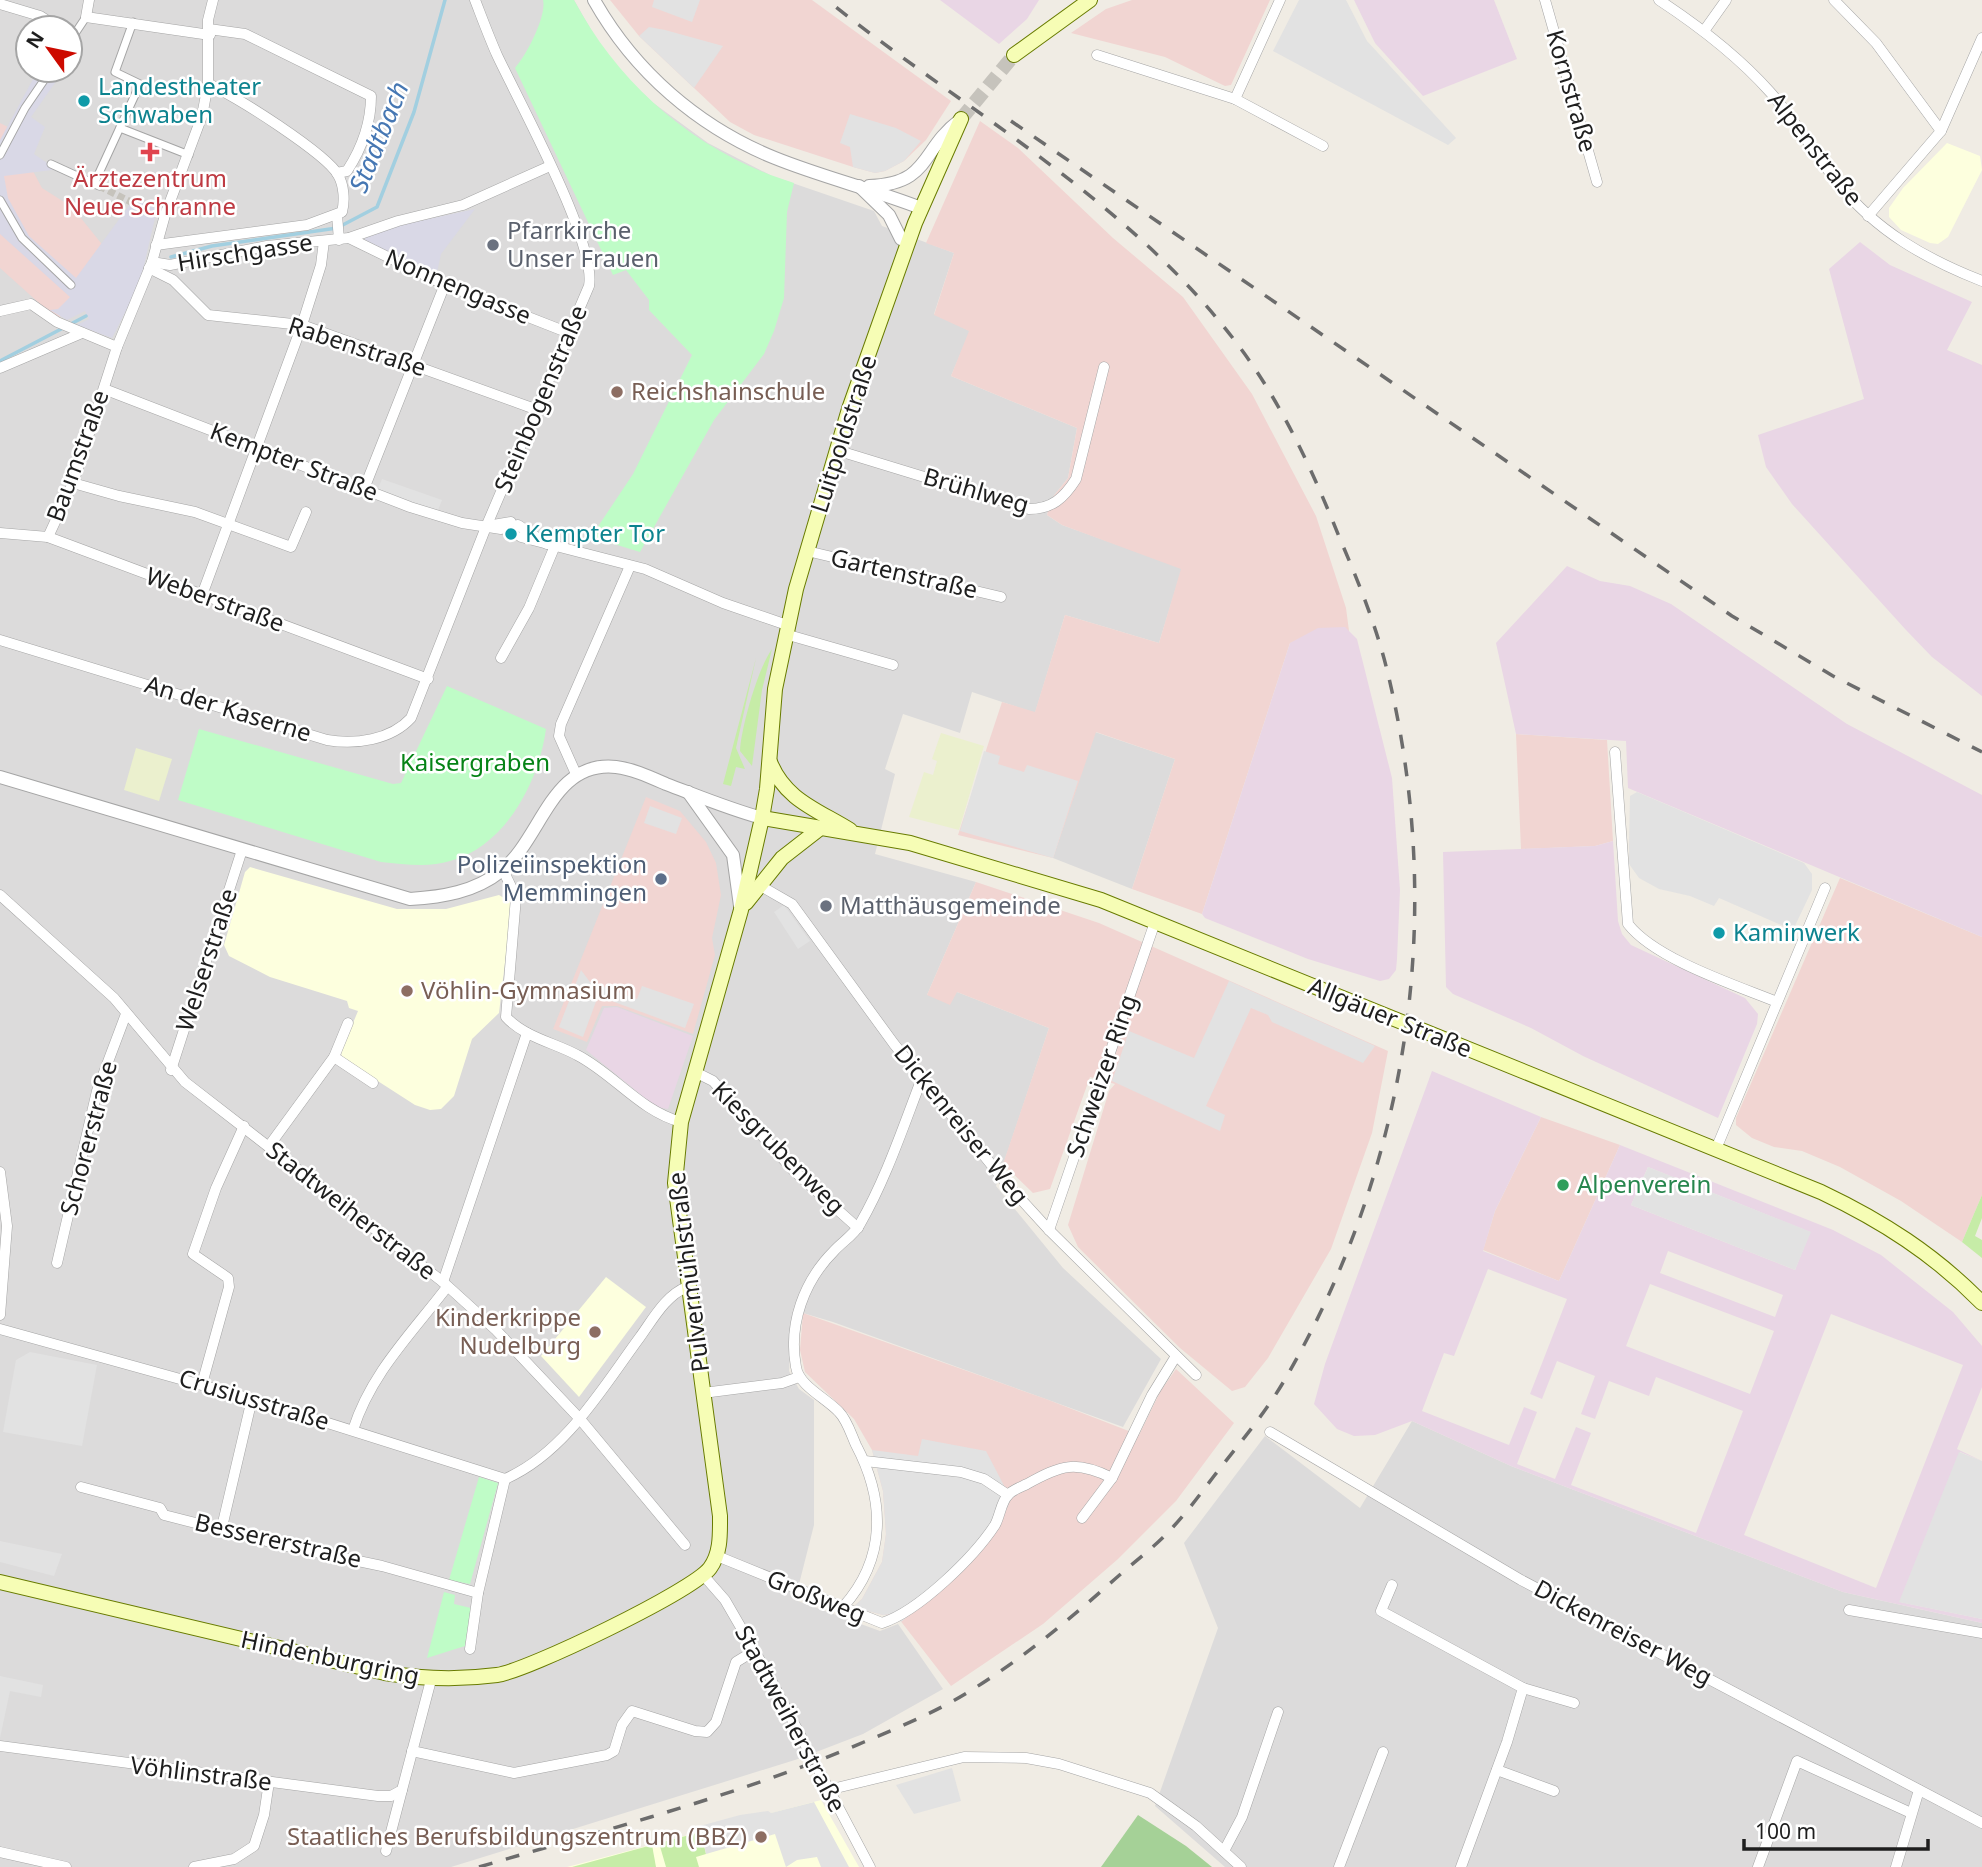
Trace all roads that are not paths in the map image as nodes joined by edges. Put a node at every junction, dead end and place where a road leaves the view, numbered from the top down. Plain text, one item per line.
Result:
1 (89, 0) edge
2 (213, 0) edge
3 (475, 0) edge
4 (594, 0) edge
5 (1090, 0) edge
6 (1280, 0) edge
7 (1545, 0) edge
8 (1659, 0) edge
9 (1726, 0) edge
10 (1834, 0) edge
11 (0, 4) edge
12 (33, 14) edge
13 (86, 17) junction
14 (84, 20) edge
15 (133, 22) junction
16 (1704, 31) junction
17 (209, 32) junction
18 (1982, 38) edge
19 (1014, 55) tunnel mouth
20 (1097, 55) dead end
21 (41, 84) edge
22 (208, 84) junction
23 (1235, 99) junction
24 (961, 120) joint
25 (120, 128) junction
26 (1941, 131) junction
27 (1323, 146) dead end
28 (189, 155) junction
29 (0, 156) edge
30 (51, 164) dead end
31 (550, 166) junction
32 (338, 173) junction
33 (1597, 182) dead end
34 (859, 186) junction
35 (0, 200) edge
36 (920, 208) junction
37 (1868, 216) junction
38 (337, 218) junction
39 (342, 237) junction
40 (901, 239) joint
41 (324, 241) junction
42 (156, 245) junction
43 (902, 263) junction
44 (150, 265) junction
45 (1982, 281) edge
46 (444, 284) junction
47 (71, 285) dead end
48 (0, 311) edge
49 (302, 325) junction
50 (78, 331) junction
51 (569, 333) junction
52 (117, 347) junction
53 (411, 363) junction
54 (1104, 367) dead end
55 (0, 368) edge
56 (104, 389) junction
57 (535, 409) junction
58 (258, 448) junction
59 (836, 450) junction
60 (74, 483) junction
61 (364, 489) junction
62 (306, 512) dead end
63 (227, 523) junction
64 (486, 527) junction
65 (501, 529) tunnel mouth
66 (0, 533) edge
67 (48, 537) junction
68 (521, 537) tunnel mouth
69 (552, 547) junction
70 (807, 551) junction
71 (630, 566) junction
72 (202, 595) junction
73 (1001, 597) dead end
74 (786, 629) junction
75 (0, 640) edge
76 (501, 658) dead end
77 (893, 664) dead end
78 (428, 679) junction
79 (1615, 752) dead end
80 (769, 761) junction
81 (576, 774) junction
82 (0, 777) edge
83 (688, 792) junction
84 (762, 818) junction
85 (818, 830) junction
86 (856, 834) junction
87 (242, 850) junction
88 (503, 870) junction
89 (759, 885) junction
90 (1825, 888) dead end
91 (0, 895) edge
92 (741, 910) junction
93 (1156, 922) junction
94 (1777, 1002) junction
95 (127, 1014) junction
96 (348, 1023) dead end
97 (527, 1033) junction
98 (334, 1057) junction
99 (171, 1070) junction
100 (695, 1072) junction
101 (922, 1078) junction
102 (373, 1083) dead end
103 (681, 1122) junction
104 (244, 1126) junction
105 (269, 1146) junction
106 (1716, 1149) junction
107 (0, 1172) edge
108 (858, 1228) junction
109 (1049, 1230) junction
110 (57, 1264) dead end
111 (445, 1285) junction
112 (687, 1287) junction
113 (1982, 1303) edge
114 (0, 1306) edge
115 (0, 1315) edge
116 (0, 1329) edge
117 (1176, 1356) junction
118 (1196, 1375) dead end
119 (799, 1377) junction
120 (202, 1384) junction
121 (703, 1393) junction
122 (252, 1399) junction
123 (580, 1419) junction
124 (353, 1430) junction
125 (1270, 1433) dead end
126 (865, 1461) junction
127 (1112, 1478) junction
128 (505, 1479) junction
129 (81, 1488) dead end
130 (1008, 1495) junction
131 (1082, 1518) dead end
132 (222, 1527) junction
133 (685, 1545) dead end
134 (717, 1556) junction
135 (704, 1576) junction
136 (0, 1582) edge
137 (1392, 1585) dead end
138 (478, 1592) junction
139 (843, 1607) junction
140 (1850, 1610) dead end
141 (1982, 1633) edge
142 (470, 1649) dead end
143 (754, 1651) junction
144 (431, 1680) junction
145 (1523, 1688) junction
146 (1574, 1703) dead end
147 (1278, 1712) dead end
148 (0, 1746) edge
149 (412, 1751) junction
150 (1383, 1752) dead end
151 (1497, 1770) junction
152 (270, 1782) junction
153 (402, 1790) junction
154 (828, 1790) junction
155 (1919, 1790) junction
156 (1554, 1791) dead end
157 (1911, 1813) junction
158 (1982, 1824) edge
159 (386, 1851) dead end
160 (1224, 1851) junction
161 (0, 1852) edge
162 (66, 1867) edge
163 (194, 1867) edge
164 (870, 1867) edge
165 (1241, 1867) edge
166 (1339, 1867) edge
167 (1461, 1867) edge
168 (1758, 1867) edge
169 (1896, 1867) edge

1 - 13 street
2 - 17 street, Baumstraße
3 - 31 street, Steinbogenstraße
4 - 34 street
5 - 19 main road
6 - 23 street
7 - 33 street, Kornstraße
8 - 16 street, Alpenstraße
9 - 16 street
10 - 26 street
11 - 12 street
13 - 14 street
13 - 15 street
15 - 17 street
15 - 25 street
16 - 37 street, Alpenstraße
17 - 22 street, Baumstraße
17 - 32 street
18 - 26 street
20 - 23 street
21 - 29 street
22 - 28 street, Baumstraße
22 - 32 street
23 - 27 street
24 - 34 street
24 - 36 main road, Luitpoldstraße
25 - 28 street
25 - 30 street
26 - 37 street
28 - 42 street, Baumstraße
31 - 39 street
31 - 51 street, Steinbogenstraße
32 - 38 street
34 - 36 street
34 - 40 street
35 - 47 street
36 - 43 main road, Luitpoldstraße
37 - 45 street, Alpenstraße
38 - 39 street, Hirschgasse
38 - 42 street, Hirschgasse
39 - 41 street, Hirschgasse
39 - 46 street, Nonnengasse
40 - 43 main road
41 - 44 street, Hirschgasse
41 - 49 street
42 - 44 street, Baumstraße
43 - 59 main road, Luitpoldstraße
44 - 49 street, Rabenstraße
44 - 52 street, Baumstraße
46 - 51 street, Nonnengasse
46 - 53 street
48 - 50 street
49 - 53 street, Rabenstraße
49 - 58 street
50 - 52 street
50 - 55 street
51 - 57 street, Steinbogenstraße
52 - 56 street, Baumstraße
53 - 57 street, Rabenstraße
53 - 61 street
54 - 59 street, Brühlweg
56 - 58 street, Kempter Straße
56 - 60 street, Baumstraße
57 - 64 street, Steinbogenstraße
58 - 61 street, Kempter Straße
58 - 63 street
59 - 70 main road, Luitpoldstraße
60 - 63 street
60 - 67 street, Baumstraße
61 - 64 street, Kempter Straße
62 - 63 street
63 - 72 street
64 - 65 street, Kempter Straße
64 - 69 street, Kempter Straße
64 - 78 street, Steinbogenstraße
66 - 67 street, Weberstraße
67 - 72 street, Weberstraße
68 - 69 street, Kempter Straße
69 - 71 street, Kempter Straße
69 - 76 street
70 - 73 street, Gartenstraße
70 - 74 main road, Luitpoldstraße
71 - 74 street, Kempter Straße
71 - 81 street
72 - 78 street, Weberstraße
74 - 77 street, Kempter Straße
74 - 80 main road, Luitpoldstraße
75 - 78 street, An der Kaserne
79 - 94 street
80 - 84 main road, Luitpoldstraße
80 - 86 main road
81 - 83 street
81 - 88 street
82 - 87 street
83 - 84 street
83 - 92 street
84 - 85 main road, Allgäuer Straße
84 - 92 main road, Pulvermühlstraße
85 - 86 main road, Allgäuer Straße
85 - 89 main road
86 - 93 main road, Allgäuer Straße
87 - 88 street
87 - 99 street, Welserstraße
88 - 97 street
89 - 92 main road
89 - 101 street, Dickenreiser Weg
90 - 94 street
91 - 95 street, Stadtweiherstraße
92 - 100 main road, Pulvermühlstraße
93 - 106 main road, Allgäuer Straße
93 - 109 street, Schweizer Ring
94 - 106 street
95 - 99 street, Stadtweiherstraße
95 - 110 street, Schorerstraße
96 - 98 street
97 - 103 street
97 - 111 street
98 - 102 street
98 - 105 street
99 - 104 street, Stadtweiherstraße
100 - 103 main road, Pulvermühlstraße
100 - 108 street, Kiesgrubenweg
101 - 108 street
101 - 109 street, Dickenreiser Weg
103 - 112 main road, Pulvermühlstraße
104 - 105 street, Stadtweiherstraße
104 - 120 street
105 - 111 street, Stadtweiherstraße
106 - 113 main road, Allgäuer Straße
107 - 114 street
108 - 119 street
109 - 117 street, Dickenreiser Weg
111 - 123 street, Stadtweiherstraße
111 - 124 street
112 - 121 main road, Pulvermühlstraße
112 - 123 street
114 - 115 street
116 - 120 street, Crusiusstraße
117 - 118 street, Dickenreiser Weg
117 - 127 street
119 - 121 street
119 - 126 street
120 - 122 street, Crusiusstraße
121 - 134 main road, Pulvermühlstraße
122 - 124 street, Crusiusstraße
122 - 132 street
123 - 128 street
123 - 133 street, Stadtweiherstraße
124 - 128 street, Crusiusstraße
125 - 155 street, Dickenreiser Weg
126 - 130 street
126 - 139 street
127 - 130 street
127 - 131 street
128 - 138 street
129 - 132 street, Bessererstraße
130 - 139 street, Großweg
132 - 138 street, Bessererstraße
134 - 135 main road, Hindenburgring
134 - 139 street, Großweg
135 - 143 street, Stadtweiherstraße
135 - 144 main road, Hindenburgring
136 - 144 main road, Hindenburgring
137 - 145 street
138 - 142 street
140 - 141 street
143 - 149 street
143 - 154 street, Stadtweiherstraße
144 - 149 street
145 - 146 street
145 - 151 street
147 - 160 street
148 - 152 street, Vöhlinstraße
149 - 153 street
150 - 166 street
151 - 156 street
151 - 167 street
152 - 153 street, Vöhlinstraße
152 - 163 street
153 - 159 street
154 - 160 street
154 - 164 street, Stadtweiherstraße
155 - 157 street
155 - 158 street, Dickenreiser Weg
157 - 168 street
157 - 169 street
160 - 165 street
161 - 162 street

